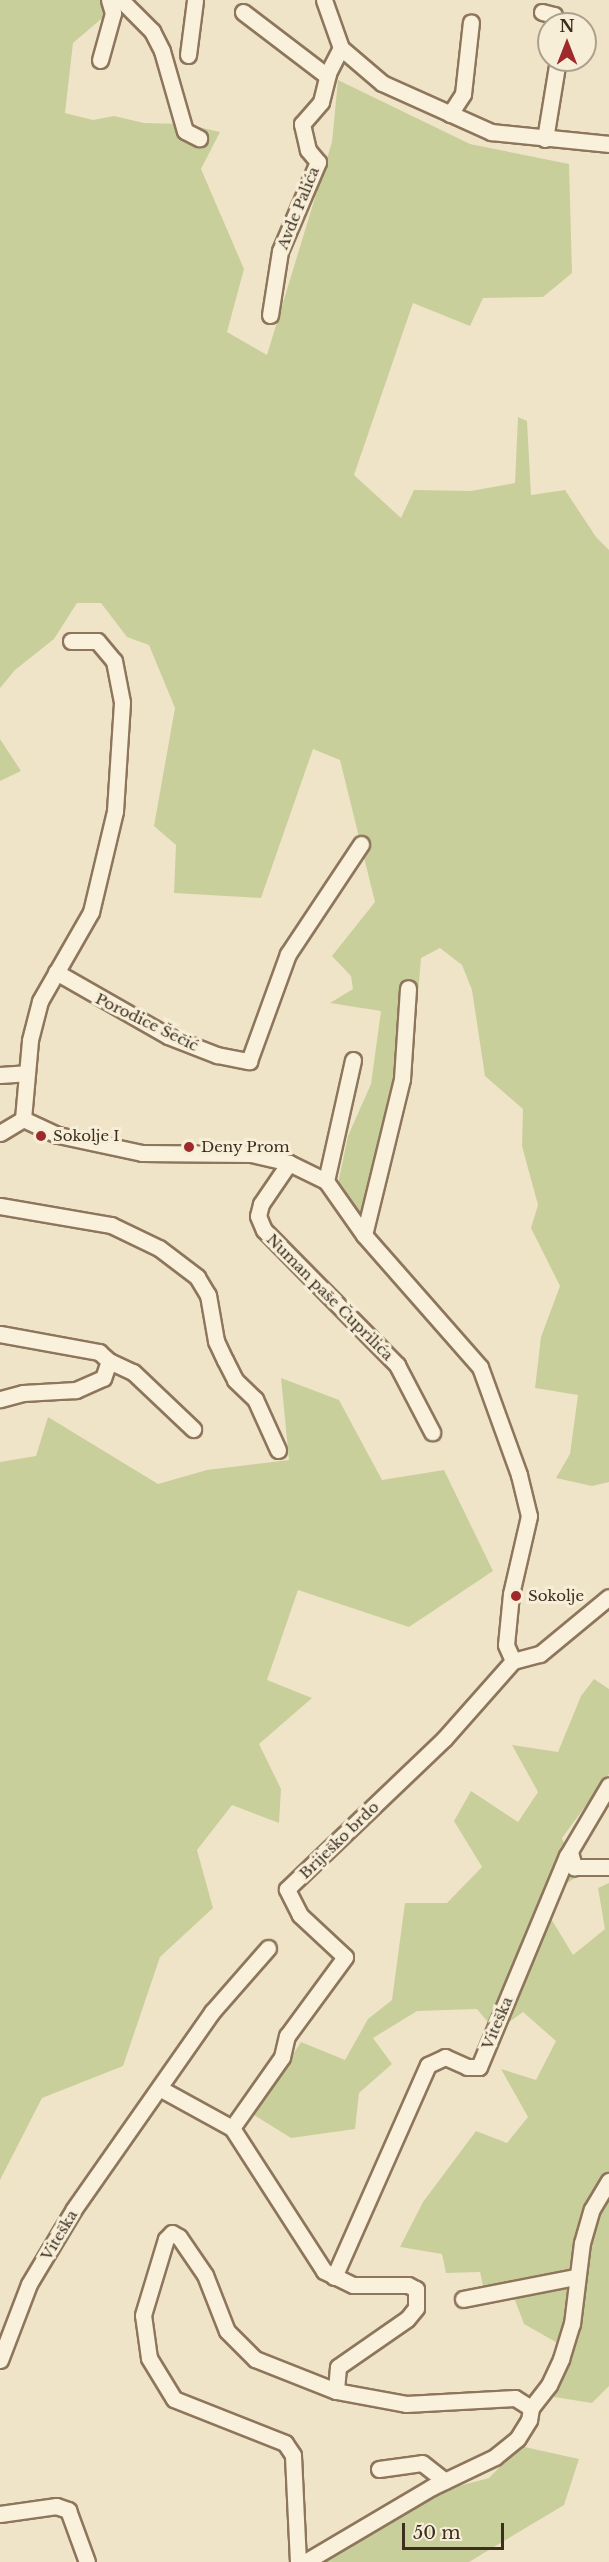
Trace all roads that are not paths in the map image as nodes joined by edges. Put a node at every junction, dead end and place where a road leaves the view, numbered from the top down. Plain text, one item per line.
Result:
1 (109, 0) edge
2 (121, 0) edge
3 (195, 0) edge
4 (324, 0) edge
5 (243, 12) dead end
6 (471, 22) dead end
7 (341, 48) junction
8 (188, 55) dead end
9 (100, 60) dead end
10 (556, 72) edge
11 (327, 76) junction
12 (450, 114) junction
13 (200, 138) dead end
14 (545, 139) junction
15 (609, 144) edge
16 (270, 315) dead end
17 (71, 640) dead end
18 (361, 844) dead end
19 (56, 972) junction
20 (408, 988) dead end
21 (353, 1060) dead end
22 (26, 1073) junction
23 (0, 1075) edge
24 (23, 1119) junction
25 (0, 1133) edge
26 (289, 1163) junction
27 (326, 1181) junction
28 (0, 1206) edge
29 (364, 1235) junction
30 (0, 1334) edge
31 (109, 1361) junction
32 (0, 1399) edge
33 (193, 1429) dead end
34 (432, 1432) dead end
35 (278, 1450) dead end
36 (609, 1597) edge
37 (513, 1661) junction
38 (609, 1785) edge
39 (570, 1852) junction
40 (609, 1867) edge
41 (268, 1948) dead end
42 (161, 2089) junction
43 (232, 2128) junction
44 (609, 2181) edge
45 (334, 2277) junction
46 (575, 2277) junction
47 (463, 2299) dead end
48 (0, 2360) edge
49 (336, 2391) junction
50 (531, 2408) junction
51 (379, 2469) dead end
52 (445, 2481) junction
53 (0, 2514) edge
54 (87, 2562) edge
55 (298, 2562) edge
56 (305, 2562) edge

1 - 9 street
2 - 13 street
3 - 8 street
4 - 7 street
5 - 11 street
6 - 12 street
7 - 11 street, Avde Palića
7 - 12 street
10 - 14 street
11 - 16 street, Avde Palića
12 - 14 street
14 - 15 street
17 - 19 street
18 - 19 street, Porodice Šečić
19 - 22 street
20 - 29 street
21 - 27 street
22 - 23 street
22 - 24 street
24 - 25 street
24 - 26 street
26 - 27 street
26 - 34 street, Numan paše Čuprilića
27 - 29 street
28 - 35 street
29 - 37 street
30 - 31 street
31 - 32 street
31 - 33 street
36 - 37 street
37 - 43 street, Briješko brdo
38 - 39 street, Viteška
39 - 40 street
39 - 45 street, Viteška
41 - 42 street, Viteška
42 - 43 street
42 - 48 street, Viteška
43 - 45 street
44 - 46 street
45 - 49 street
46 - 47 street
46 - 50 street
49 - 50 street
49 - 55 street
50 - 52 street
51 - 52 street
52 - 56 street
53 - 54 street

